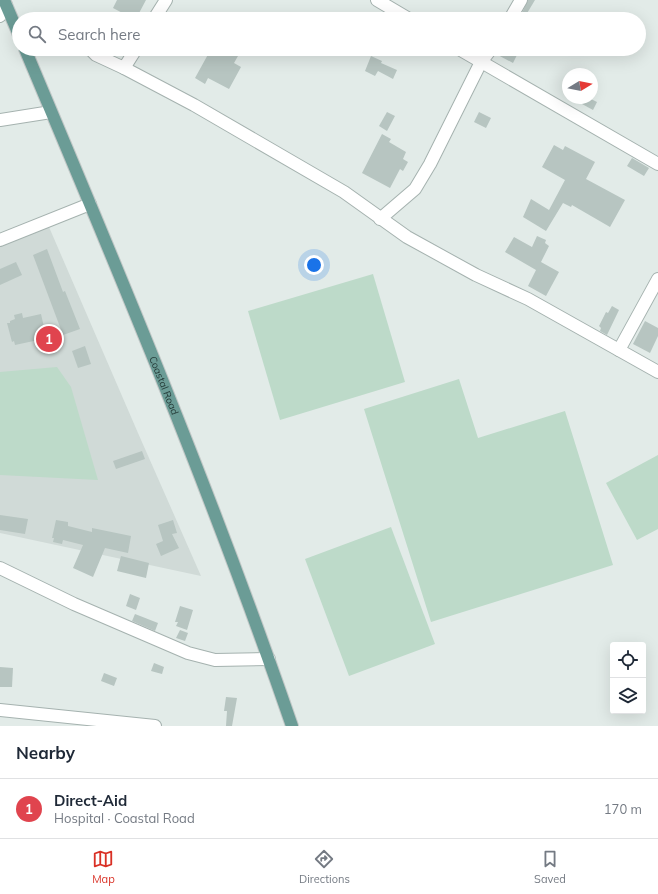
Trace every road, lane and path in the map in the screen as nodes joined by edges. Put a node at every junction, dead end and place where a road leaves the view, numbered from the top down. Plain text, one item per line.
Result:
1 (166, 0) edge
2 (377, 0) edge
3 (521, 0) edge
4 (5, 2) edge
5 (158, 12) edge
6 (397, 12) edge
7 (514, 12) edge
8 (0, 16) edge
9 (12, 17) edge
10 (28, 56) edge
11 (98, 56) edge
12 (132, 56) edge
13 (471, 56) edge
14 (486, 56) edge
15 (481, 62) junction
16 (124, 68) junction
17 (51, 112) junction
18 (0, 120) edge
19 (658, 164) edge
20 (90, 204) junction
21 (380, 220) junction
22 (0, 240) edge
23 (658, 279) edge
24 (619, 350) junction
25 (658, 372) edge
26 (0, 568) edge
27 (269, 659) junction
28 (0, 710) edge
29 (155, 726) edge
30 (292, 726) edge

1 - 5 street
2 - 6 street
3 - 7 street
4 - 8 street
4 - 9 main road
10 - 17 main road, Coastal Road
11 - 16 street
12 - 16 street
13 - 15 street
14 - 15 street
15 - 19 street
15 - 21 street
16 - 21 street
17 - 18 street
17 - 20 main road, Coastal Road
20 - 22 street
20 - 27 main road, Coastal Road
21 - 24 street
23 - 24 street
24 - 25 street
26 - 27 street
27 - 30 main road, Coastal Road
28 - 29 street

